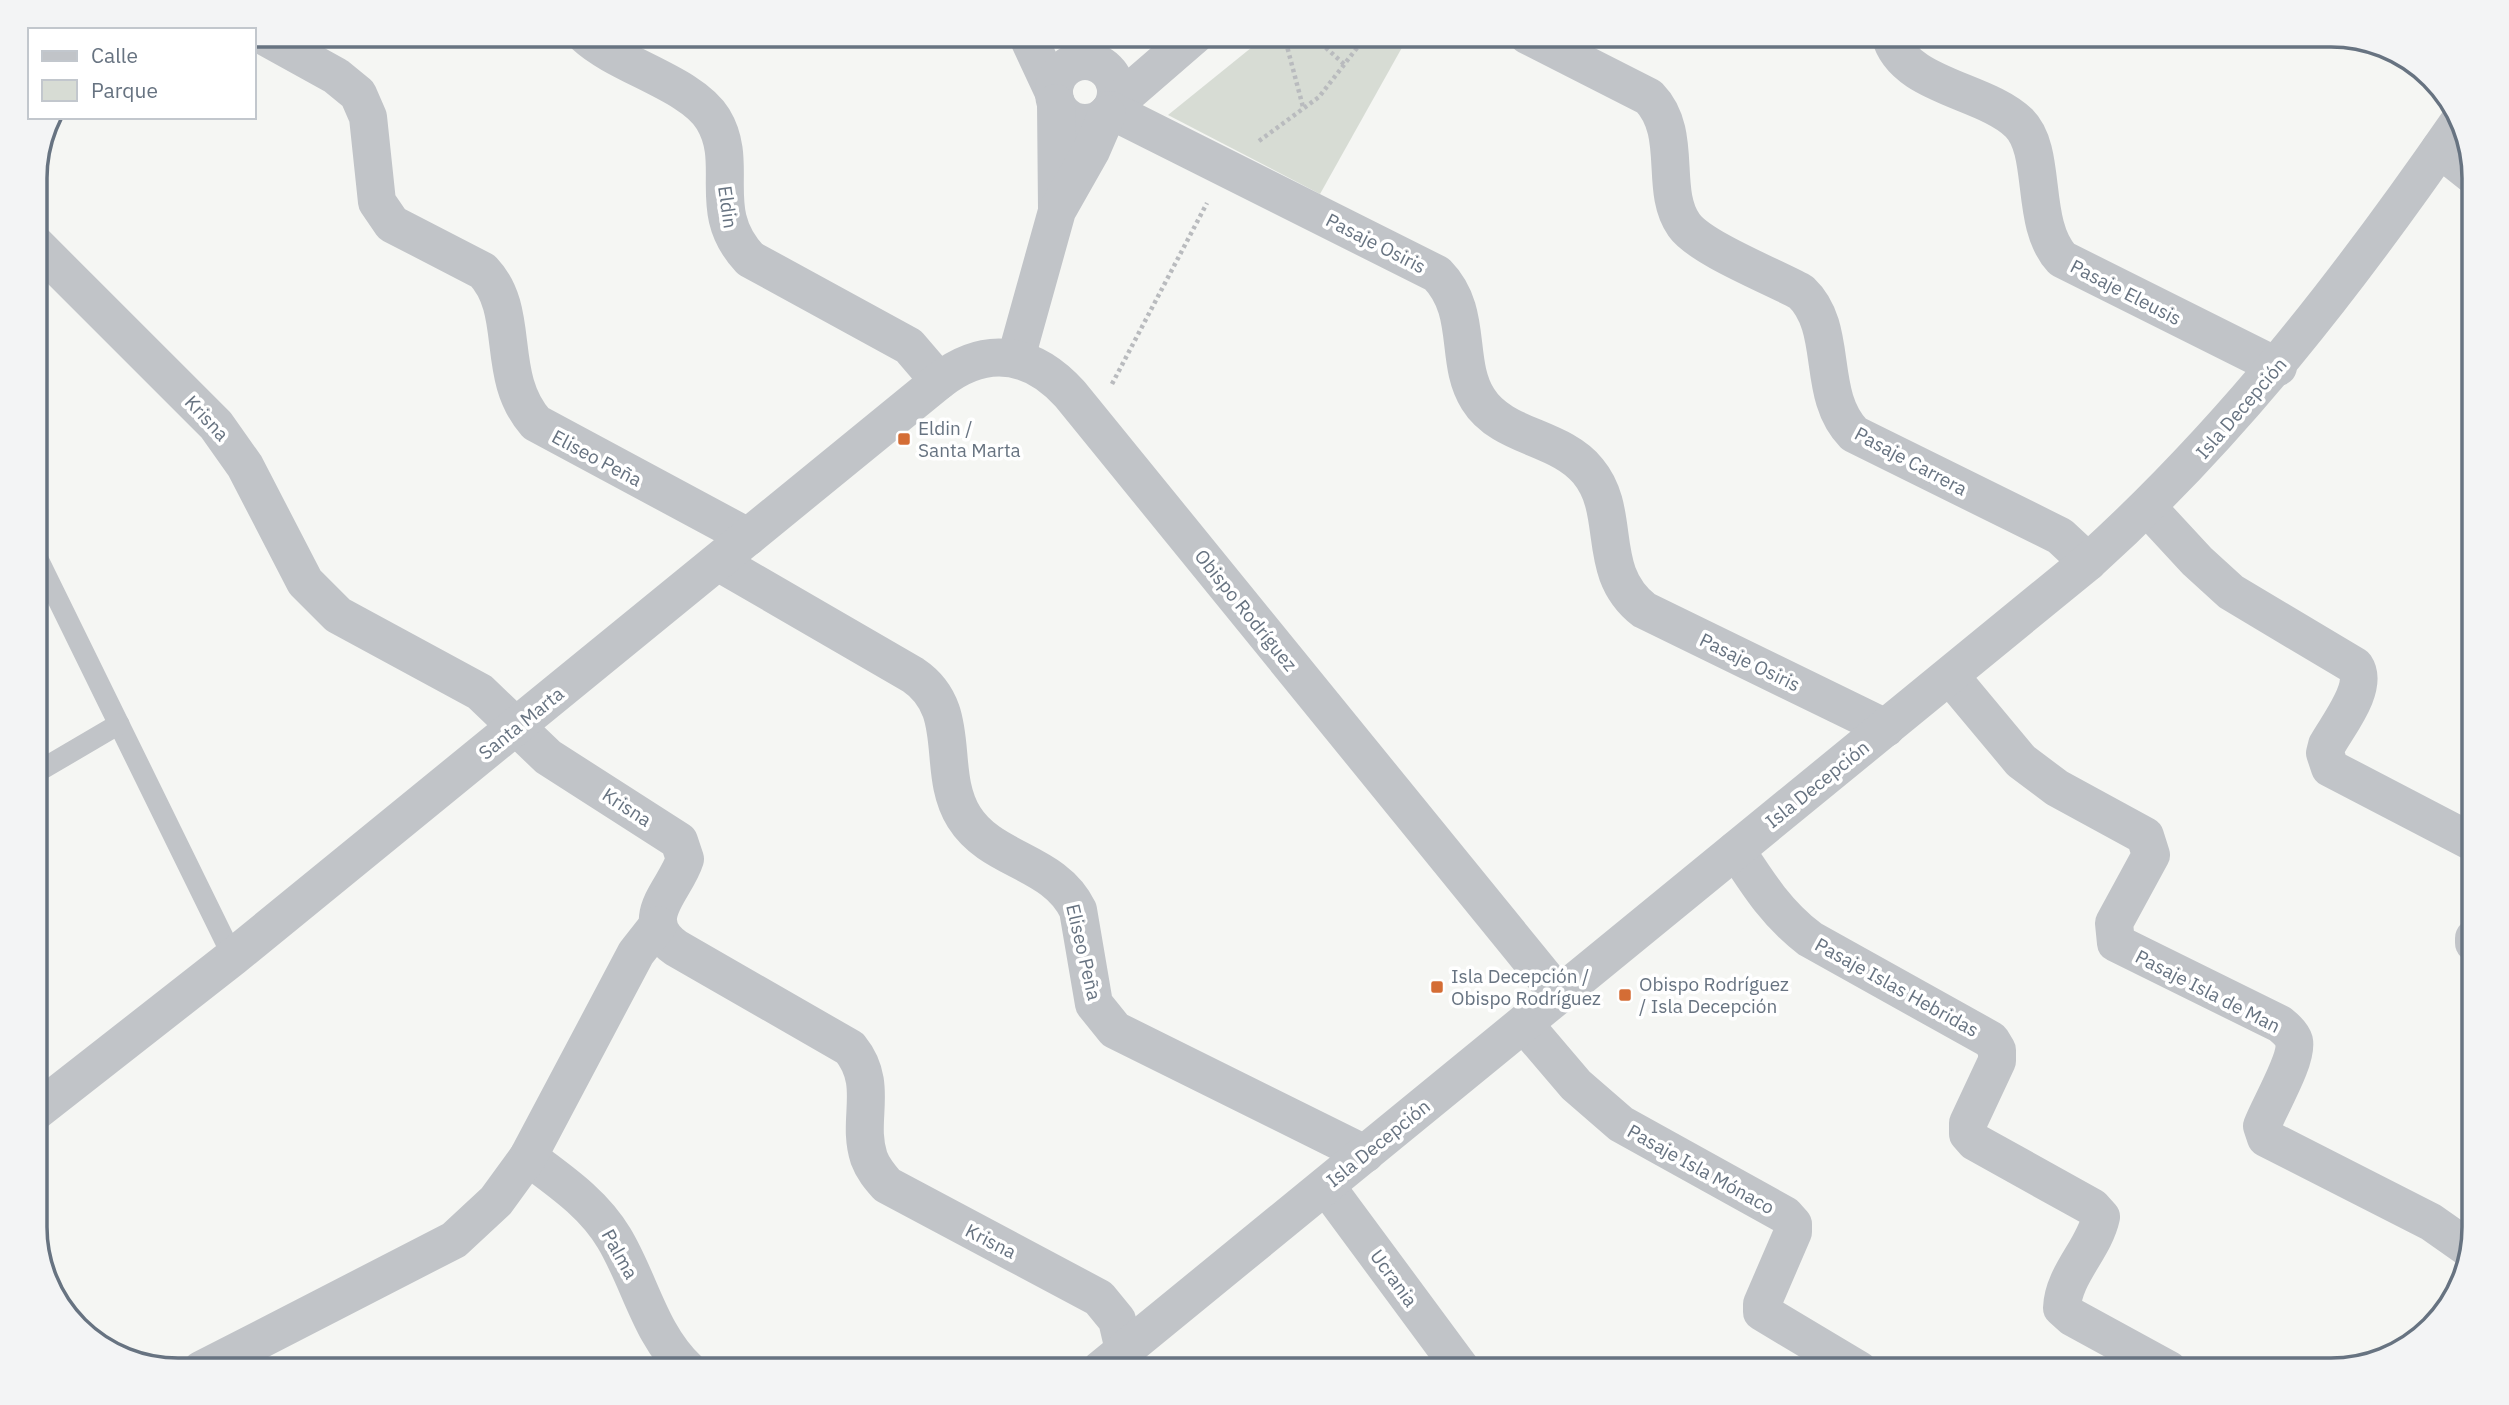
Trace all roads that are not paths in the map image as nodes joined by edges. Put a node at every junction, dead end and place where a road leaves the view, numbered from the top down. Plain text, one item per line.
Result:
1 (284, 47) edge
2 (600, 47) edge
3 (1032, 47) edge
4 (1080, 47) edge
5 (1141, 47) edge
6 (1181, 47) edge
7 (1551, 47) edge
8 (1894, 47) edge
9 (1099, 65) junction
10 (1055, 98) junction
11 (1110, 110) junction
12 (2449, 136) edge
13 (2459, 151) edge
14 (1058, 211) junction
15 (48, 257) edge
16 (1016, 358) junction
17 (2278, 367) junction
18 (939, 381) junction
19 (2148, 508) junction
20 (748, 537) junction
21 (718, 562) junction
22 (2088, 562) junction
23 (48, 579) edge
24 (1950, 676) junction
25 (119, 724) junction
26 (517, 727) junction
27 (1886, 728) junction
28 (48, 766) edge
29 (2462, 837) edge
30 (1736, 850) junction
31 (658, 925) junction
32 (233, 957) junction
33 (1559, 995) junction
34 (1524, 1024) junction
35 (48, 1102) edge
36 (1364, 1154) junction
37 (528, 1157) junction
38 (1326, 1186) junction
39 (2461, 1243) edge
40 (224, 1358) edge
41 (679, 1358) edge
42 (1112, 1358) edge
43 (1114, 1358) edge
44 (1453, 1358) edge
45 (1839, 1358) edge
46 (2147, 1358) edge

1 - 20 street, Eliseo Peña
2 - 18 street, Eldin
3 - 10 street
4 - 9 street
5 - 9 street
6 - 11 street
7 - 22 street, Pasaje Carrera
8 - 17 street, Pasaje Eleusis
9 - 10 street
9 - 11 street
10 - 11 street
10 - 14 street
11 - 14 street
11 - 27 street, Pasaje Osiris
12 - 13 street
12 - 17 street, Isla Decepción
14 - 16 street
15 - 26 street, Krisna
16 - 18 street, Santa Marta
16 - 33 street, Obispo Rodríguez
17 - 19 street, Isla Decepción
18 - 20 street, Santa Marta
19 - 22 street, Isla Decepción
19 - 29 street
20 - 21 street, Santa Marta
21 - 26 street, Santa Marta
21 - 36 street, Eliseo Peña
22 - 24 street, Isla Decepción
23 - 25 lane
24 - 27 street, Isla Decepción
24 - 39 street, Pasaje Isla de Man
25 - 28 lane
25 - 32 lane
26 - 31 street, Krisna
26 - 32 street, Santa Marta
27 - 30 street, Isla Decepción
30 - 33 street, Isla Decepción
30 - 46 street, Pasaje Islas Hebridas
31 - 37 street
31 - 42 street, Krisna
32 - 35 street, Santa Marta
33 - 34 street, Isla Decepción
34 - 36 street, Isla Decepción
34 - 45 street, Pasaje Isla Mónaco
36 - 38 street, Isla Decepción
37 - 40 street
37 - 41 street, Palma
38 - 43 street, Isla Decepción
38 - 44 street, Ucrania

